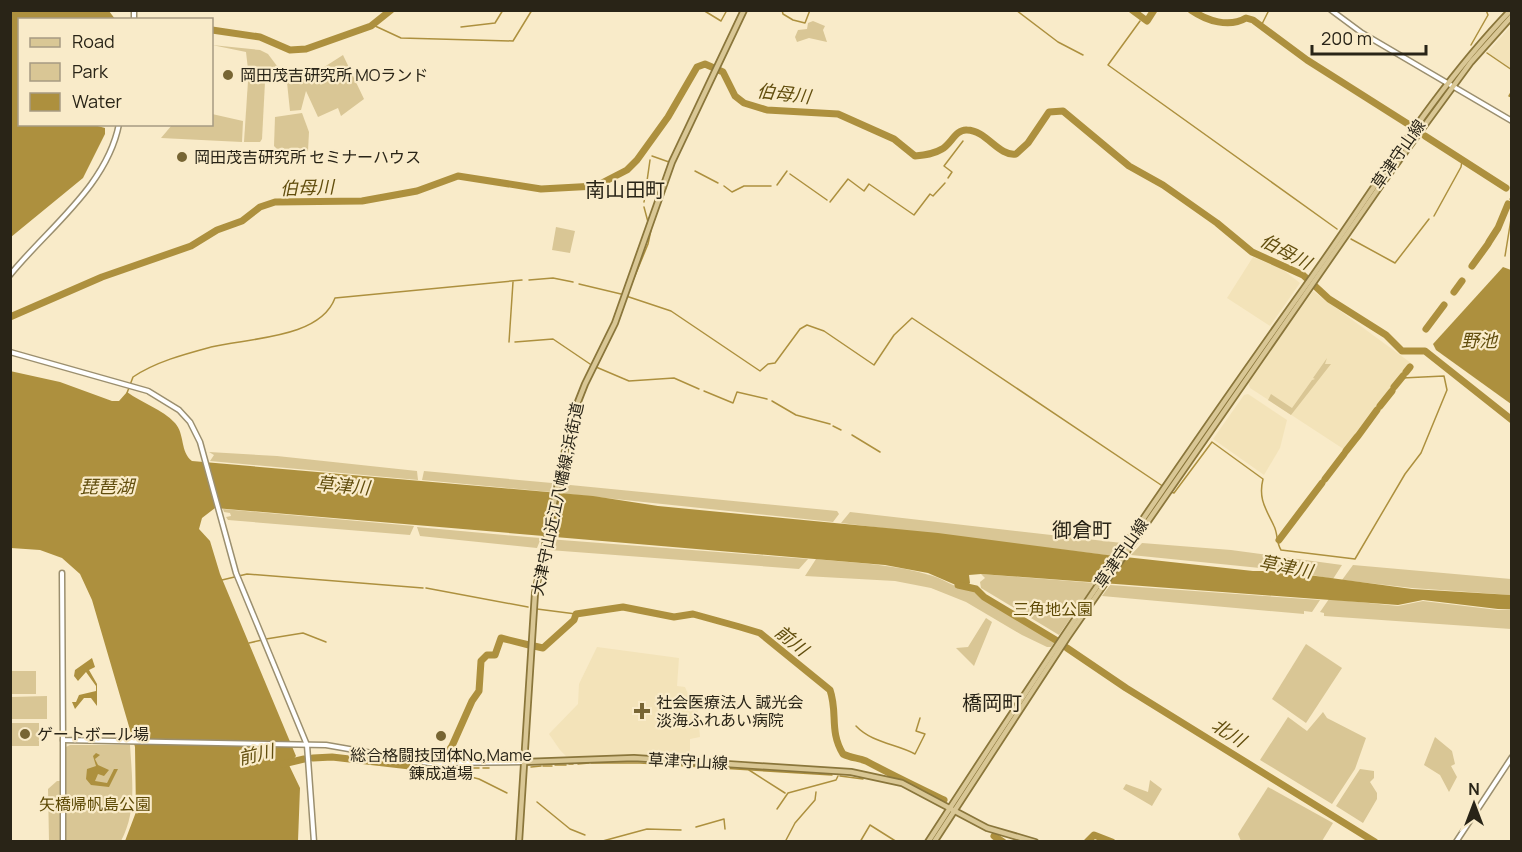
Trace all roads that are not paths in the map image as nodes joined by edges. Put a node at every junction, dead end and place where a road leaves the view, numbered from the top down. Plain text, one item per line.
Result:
1 (744, 10) edge
2 (1331, 10) edge
3 (1511, 10) edge
4 (1512, 16) edge
5 (1448, 82) junction
6 (1454, 85) junction
7 (1512, 121) edge
8 (118, 126) edge
9 (1320, 268) junction
10 (10, 275) edge
11 (10, 352) edge
12 (62, 573) dead end
13 (63, 741) junction
14 (308, 745) junction
15 (1512, 757) edge
16 (524, 762) junction
17 (952, 809) junction
18 (63, 842) edge
19 (314, 842) edge
20 (519, 842) edge
21 (928, 842) edge
22 (934, 842) edge
23 (1035, 842) edge
24 (1456, 842) edge

1 - 16 main road, 大津守山近江八幡線;浜街道
2 - 5 street
3 - 5 main road, 草津守山線
4 - 6 main road, 草津守山線
5 - 6 street
5 - 9 main road, 草津守山線
6 - 7 street
6 - 9 main road, 草津守山線
8 - 10 street
9 - 17 main road, 草津守山線
11 - 14 street
12 - 13 street
13 - 14 street
13 - 18 street
14 - 16 street
14 - 19 street
15 - 24 street
16 - 17 main road, 草津守山線
16 - 20 main road, 大津守山近江八幡線;浜街道
17 - 21 main road
17 - 22 main road
17 - 23 main road

